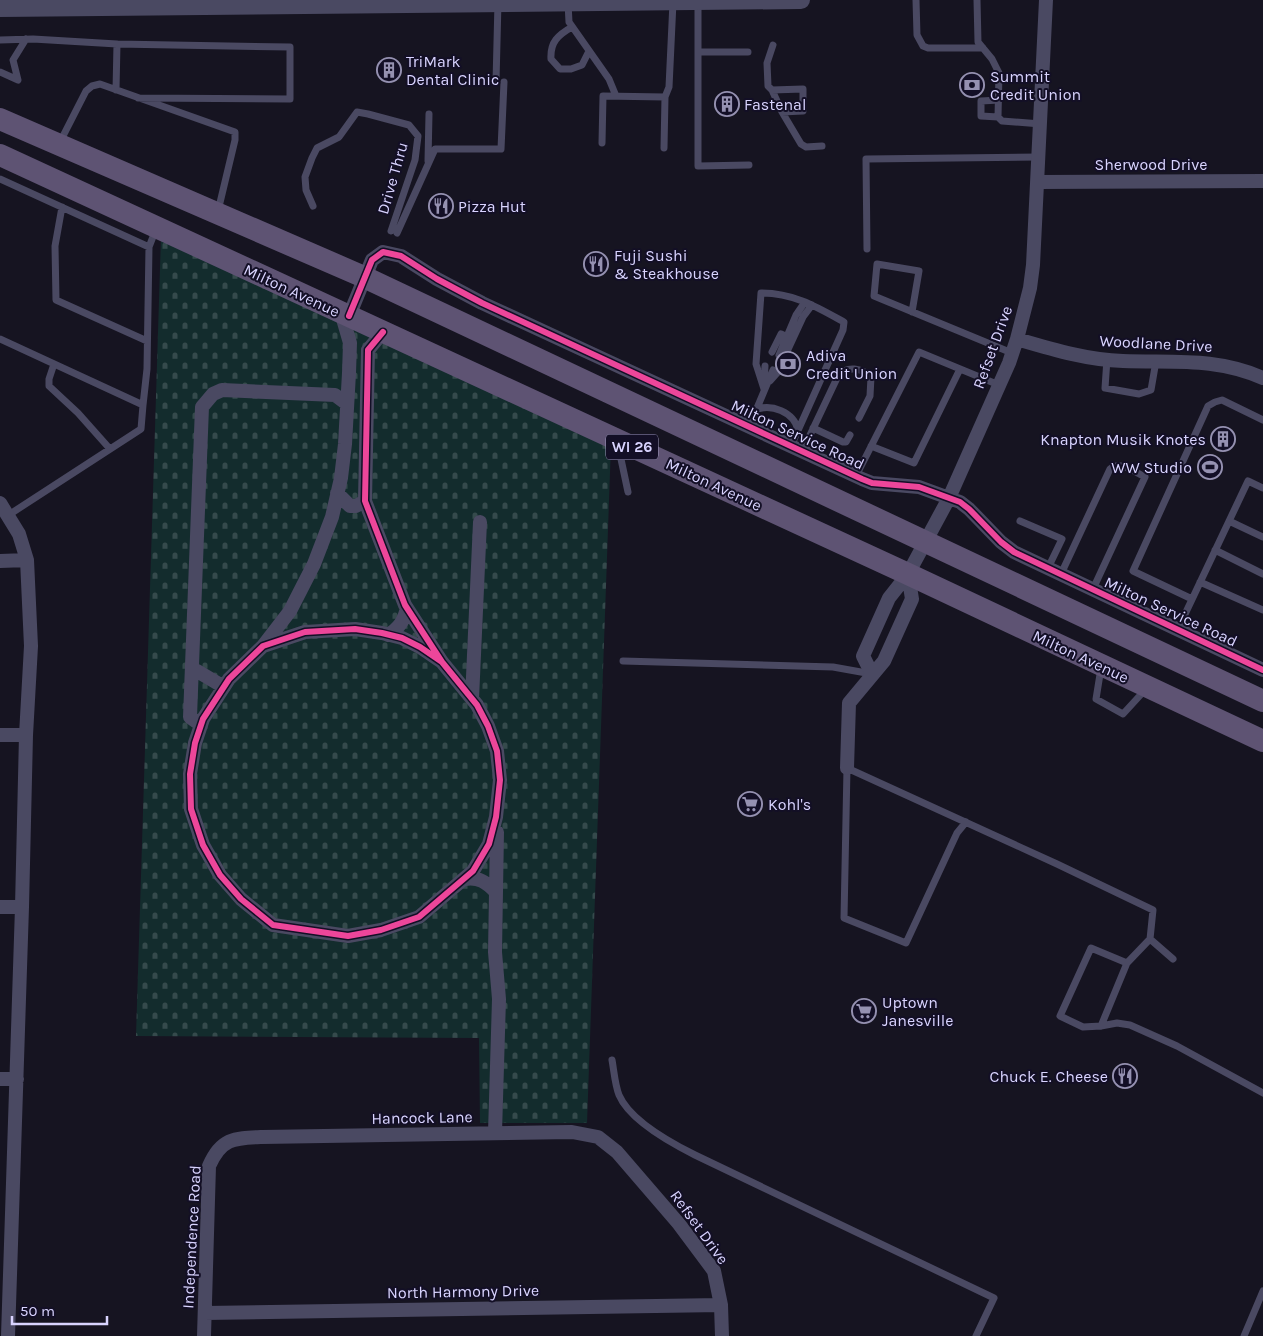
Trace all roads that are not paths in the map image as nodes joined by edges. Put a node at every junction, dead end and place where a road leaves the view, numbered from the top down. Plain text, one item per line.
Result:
1 (801, 0) edge
2 (916, 0) edge
3 (977, 0) edge
4 (1046, 0) edge
5 (524, 1) edge
6 (673, 1) junction
7 (698, 1) edge
8 (498, 2) edge
9 (558, 2) edge
10 (161, 3) edge
11 (0, 8) edge
12 (572, 27) junction
13 (26, 39) junction
14 (0, 40) edge
15 (117, 44) junction
16 (773, 45) dead end
17 (983, 48) junction
18 (589, 51) junction
19 (698, 52) junction
20 (748, 52) dead end
21 (582, 65) junction
22 (600, 66) junction
23 (0, 72) edge
24 (116, 90) junction
25 (772, 90) junction
26 (616, 96) junction
27 (665, 96) junction
28 (138, 98) junction
29 (999, 100) junction
30 (782, 112) junction
31 (429, 114) dead end
32 (998, 117) junction
33 (0, 119) edge
34 (1041, 124) junction
35 (602, 143) dead end
36 (58, 145) junction
37 (822, 146) dead end
38 (664, 148) dead end
39 (0, 155) edge
40 (1040, 157) junction
41 (428, 165) junction
42 (749, 165) dead end
43 (0, 179) edge
44 (1263, 181) edge
45 (1038, 182) junction
46 (313, 206) dead end
47 (62, 207) junction
48 (217, 213) junction
49 (153, 237) junction
50 (867, 249) dead end
51 (364, 277) junction
52 (809, 304) junction
53 (912, 312) junction
54 (345, 314) junction
55 (383, 332) junction
56 (0, 339) edge
57 (1017, 339) junction
58 (147, 341) junction
59 (1012, 353) junction
60 (1107, 359) junction
61 (1156, 361) junction
62 (54, 364) junction
63 (765, 366) dead end
64 (960, 369) junction
65 (775, 371) dead end
66 (349, 374) junction
67 (1263, 378) edge
68 (999, 385) junction
69 (764, 389) junction
70 (335, 395) junction
71 (347, 404) junction
72 (143, 405) junction
73 (755, 410) junction
74 (859, 418) dead end
75 (1263, 420) edge
76 (749, 427) junction
77 (813, 428) junction
78 (798, 430) junction
79 (850, 435) dead end
80 (617, 440) junction
81 (871, 446) junction
82 (110, 449) junction
83 (796, 449) junction
84 (856, 476) junction
85 (1263, 488) edge
86 (628, 492) dead end
87 (338, 493) junction
88 (949, 498) junction
89 (365, 501) junction
90 (0, 504) edge
91 (8, 516) junction
92 (1020, 521) dead end
93 (1229, 521) junction
94 (480, 522) dead end
95 (1263, 537) edge
96 (925, 542) junction
97 (1215, 550) junction
98 (27, 560) junction
99 (0, 561) edge
100 (1054, 571) junction
101 (908, 574) junction
102 (1263, 574) edge
103 (1200, 582) junction
104 (1093, 589) junction
105 (1192, 599) junction
106 (407, 608) junction
107 (1263, 610) edge
108 (1178, 630) junction
109 (388, 635) junction
110 (263, 646) junction
111 (623, 661) dead end
112 (442, 662) junction
113 (1102, 665) junction
114 (192, 668) junction
115 (1263, 670) edge
116 (872, 674) junction
117 (224, 687) junction
118 (1148, 687) junction
119 (472, 699) junction
120 (1263, 701) edge
121 (201, 725) junction
122 (26, 734) junction
123 (0, 735) edge
124 (1263, 741) edge
125 (847, 768) junction
126 (498, 801) junction
127 (966, 822) junction
128 (465, 878) junction
129 (496, 892) junction
130 (0, 907) edge
131 (22, 907) junction
132 (1150, 940) junction
133 (1173, 960) dead end
134 (1127, 963) junction
135 (1101, 1026) junction
136 (612, 1060) dead end
137 (0, 1079) edge
138 (17, 1079) junction
139 (1263, 1093) edge
140 (495, 1133) junction
141 (223, 1144) joint
142 (617, 1152) joint
143 (1263, 1291) edge
144 (721, 1305) junction
145 (205, 1313) junction
146 (8, 1336) edge
147 (204, 1336) edge
148 (722, 1336) edge
149 (976, 1336) edge
150 (1244, 1336) edge

1 - 7 street
2 - 17 lane
3 - 17 lane
4 - 34 street, Refset Drive
5 - 8 street
5 - 9 street
6 - 7 street
6 - 9 street
6 - 27 lane
7 - 19 lane
8 - 10 street
8 - 41 lane
9 - 12 lane
10 - 11 street
12 - 18 lane
12 - 21 lane
13 - 14 lane
13 - 15 lane
13 - 23 lane
15 - 24 lane
15 - 28 lane
16 - 25 lane
17 - 29 lane
18 - 21 lane
18 - 22 lane
19 - 20 lane
19 - 42 lane
21 - 22 lane
22 - 26 lane
24 - 28 lane
24 - 36 lane
25 - 30 lane
25 - 30 lane
26 - 27 lane
26 - 35 lane
27 - 38 lane
28 - 48 lane
29 - 32 lane
29 - 32 lane
30 - 37 lane
31 - 41 lane
32 - 34 lane
33 - 36 main road, WI 26
34 - 40 street, Refset Drive
36 - 48 main road, WI 26
39 - 49 main road, Milton Avenue / WI 26
40 - 45 street, Refset Drive
40 - 50 lane
41 - 46 lane, Drive Thru
43 - 47 lane
44 - 45 street, Sherwood Drive
45 - 57 street, Refset Drive
47 - 49 lane
47 - 58 lane
48 - 51 main road, WI 26
49 - 54 main road, Milton Avenue / WI 26
49 - 58 lane
51 - 54 street, Milton Service Road
51 - 76 street, Milton Service Road
51 - 96 main road, WI 26
52 - 52 lane
52 - 69 lane
52 - 78 lane
53 - 53 lane
53 - 59 lane
54 - 55 main road, Milton Avenue / WI 26
54 - 66 street
55 - 80 main road, Milton Avenue / WI 26
55 - 89 street
56 - 62 lane
57 - 59 street, Refset Drive
57 - 60 street, Woodlane Drive
58 - 72 lane
59 - 68 street, Refset Drive
60 - 61 street, Woodlane Drive
60 - 61 lane
61 - 67 street, Woodlane Drive
62 - 72 lane
62 - 82 lane
63 - 69 lane
64 - 68 lane
64 - 81 lane
64 - 81 lane
65 - 69 lane
66 - 70 street
66 - 71 street
68 - 88 street, Refset Drive
69 - 73 lane
70 - 71 street
70 - 114 street
71 - 87 street
72 - 82 lane
73 - 76 lane
73 - 78 lane
74 - 77 lane
75 - 105 lane
76 - 83 street, Milton Service Road
77 - 79 lane
77 - 83 lane
78 - 83 lane
80 - 86 lane
80 - 101 main road, Milton Avenue / WI 26
81 - 84 lane
82 - 91 lane
83 - 84 street, Milton Service Road
84 - 88 street, Milton Service Road
85 - 93 lane
87 - 89 street
87 - 110 street
88 - 96 street, Refset Drive
88 - 100 street, Milton Service Road
89 - 106 street
90 - 91 street
91 - 98 street
92 - 100 lane
93 - 95 lane
93 - 97 lane
94 - 119 street
96 - 101 street, Refset Drive
96 - 120 main road, WI 26
97 - 102 lane
97 - 103 lane
98 - 99 street
98 - 122 street
100 - 104 street, Milton Service Road
100 - 104 lane
101 - 113 main road, Milton Avenue / WI 26
101 - 116 street
101 - 116 street, Refset Drive
103 - 105 lane
103 - 107 lane
104 - 108 street, Milton Service Road
105 - 108 lane
106 - 109 street
106 - 112 street
108 - 115 street, Milton Service Road
109 - 110 street
109 - 112 street
110 - 117 street
111 - 116 lane
112 - 119 street
113 - 118 main road, Milton Avenue / WI 26
113 - 118 lane
114 - 117 street
114 - 121 street
116 - 125 street
117 - 121 street
118 - 124 main road, Milton Avenue / WI 26
119 - 126 street
121 - 128 street
122 - 123 street
122 - 131 street
125 - 127 lane
125 - 127 lane
126 - 128 street
126 - 129 street
127 - 132 lane
128 - 129 street
129 - 140 street
130 - 131 street
131 - 138 street
132 - 133 lane
132 - 134 lane
134 - 135 lane
134 - 135 lane
135 - 139 lane
136 - 149 lane
137 - 138 street
138 - 146 street
140 - 141 street, Hancock Lane
140 - 142 street, Hancock Lane
141 - 145 street, Independence Road
142 - 144 street, Refset Drive
143 - 150 lane
144 - 145 street, North Harmony Drive
144 - 148 street, Refset Drive
145 - 147 street, Independence Road

